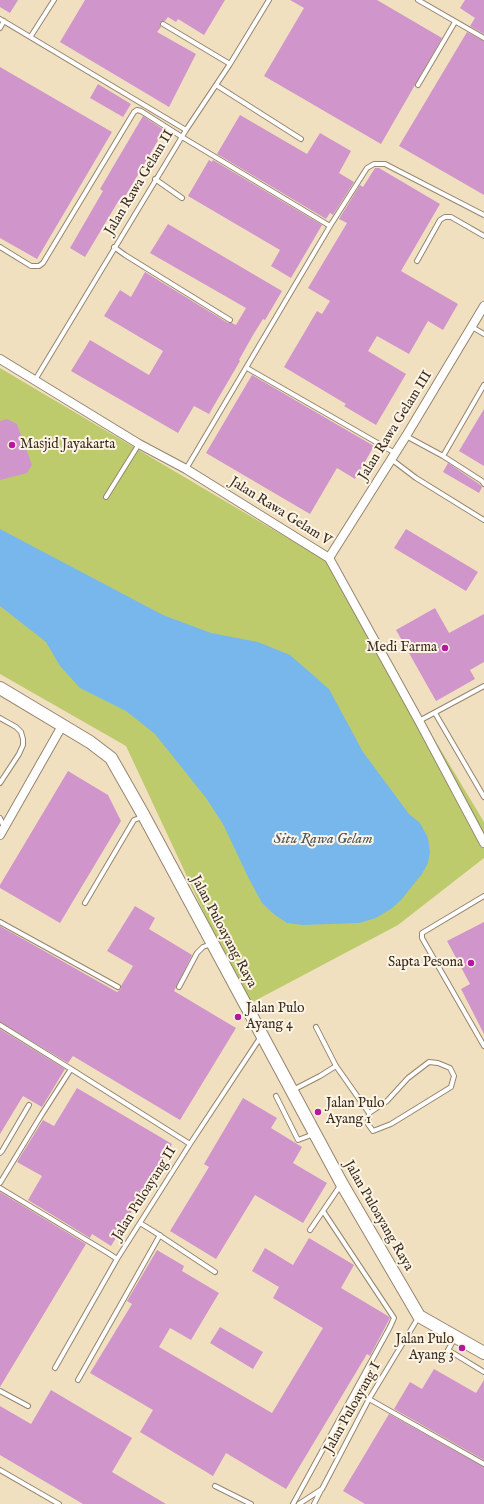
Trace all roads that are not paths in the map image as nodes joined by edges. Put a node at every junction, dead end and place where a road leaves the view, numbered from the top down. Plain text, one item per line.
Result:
1 (54, 0) edge
2 (269, 0) edge
3 (418, 0) edge
4 (2, 20) edge
5 (455, 22) junction
6 (163, 24) dead end
7 (0, 28) edge
8 (31, 36) junction
9 (484, 38) edge
10 (230, 64) junction
11 (216, 84) junction
12 (418, 85) dead end
13 (186, 130) junction
14 (182, 137) junction
15 (301, 139) dead end
16 (155, 179) junction
17 (182, 198) dead end
18 (484, 215) edge
19 (330, 226) junction
20 (484, 236) edge
21 (0, 247) edge
22 (114, 247) junction
23 (417, 261) dead end
24 (484, 306) edge
25 (230, 320) dead end
26 (472, 327) junction
27 (484, 334) edge
28 (0, 359) edge
29 (247, 368) junction
30 (35, 380) junction
31 (484, 384) edge
32 (406, 436) junction
33 (139, 444) junction
34 (393, 456) junction
35 (443, 456) junction
36 (186, 469) junction
37 (484, 484) edge
38 (106, 497) dead end
39 (484, 520) edge
40 (329, 558) junction
41 (484, 686) edge
42 (0, 688) edge
43 (435, 713) junction
44 (0, 718) edge
45 (419, 721) junction
46 (62, 726) junction
47 (0, 783) edge
48 (484, 797) edge
49 (144, 816) junction
50 (0, 818) edge
51 (2, 832) edge
52 (484, 843) edge
53 (484, 896) edge
54 (85, 903) dead end
55 (0, 922) edge
56 (213, 943) junction
57 (118, 987) dead end
58 (179, 987) dead end
59 (0, 1025) edge
60 (316, 1027) dead end
61 (262, 1036) junction
62 (484, 1046) edge
63 (336, 1066) junction
64 (71, 1069) junction
65 (291, 1091) junction
66 (276, 1096) dead end
67 (29, 1105) dead end
68 (369, 1113) junction
69 (314, 1134) junction
70 (190, 1144) junction
71 (0, 1153) edge
72 (0, 1183) edge
73 (342, 1184) junction
74 (0, 1188) edge
75 (323, 1211) junction
76 (140, 1223) junction
77 (310, 1230) dead end
78 (160, 1235) junction
79 (117, 1259) junction
80 (215, 1272) dead end
81 (420, 1316) junction
82 (456, 1337) junction
83 (484, 1353) edge
84 (55, 1368) dead end
85 (484, 1372) edge
86 (78, 1380) dead end
87 (0, 1391) edge
88 (369, 1399) junction
89 (28, 1406) dead end
90 (484, 1464) edge
91 (0, 1471) edge
92 (215, 1486) dead end
93 (322, 1489) junction
94 (59, 1504) edge
95 (251, 1504) edge
96 (293, 1504) edge
97 (299, 1504) edge
98 (314, 1504) edge

1 - 8 lane
2 - 10 lane, Jalan Rawa Gelam II
3 - 5 lane
4 - 7 lane
4 - 8 lane
5 - 9 lane
5 - 12 lane
6 - 10 lane
8 - 13 lane
10 - 11 lane, Jalan Rawa Gelam II
11 - 13 lane, Jalan Rawa Gelam II
11 - 15 lane
13 - 14 lane, Jalan Rawa Gelam II
14 - 16 lane, Jalan Rawa Gelam II
14 - 19 lane
14 - 21 lane
16 - 17 lane
16 - 22 lane, Jalan Rawa Gelam II
18 - 19 lane
19 - 29 lane
20 - 23 lane
22 - 25 lane
22 - 30 lane, Jalan Rawa Gelam II
24 - 26 street, Jalan Rawa Gelam III
26 - 27 lane
26 - 32 street, Jalan Rawa Gelam III
28 - 30 street, Jalan Rawa Gelam V
29 - 34 lane
29 - 36 lane
30 - 33 street, Jalan Rawa Gelam V
31 - 35 lane
32 - 34 street, Jalan Rawa Gelam III
32 - 35 lane
33 - 36 street, Jalan Rawa Gelam V
33 - 38 lane
34 - 39 lane
34 - 40 street, Jalan Rawa Gelam III
35 - 37 lane
36 - 40 street, Jalan Rawa Gelam V
40 - 45 street, Jalan Rawa Gelam V
41 - 43 lane
42 - 46 street, Jalan Puloayang Raya
43 - 45 lane
43 - 48 lane
44 - 47 lane
45 - 52 street, Jalan Rawa Gelam V
46 - 49 street, Jalan Puloayang Raya
46 - 51 street
49 - 54 lane
49 - 56 street, Jalan Puloayang Raya
50 - 51 lane
53 - 62 lane
55 - 57 lane
56 - 58 lane
56 - 61 street, Jalan Puloayang Raya
59 - 64 lane
60 - 63 lane
61 - 65 street, Jalan Puloayang Raya
61 - 70 lane, Jalan Puloayang II
63 - 65 lane
63 - 68 lane
64 - 70 lane
64 - 72 lane
65 - 69 street, Jalan Puloayang Raya
66 - 69 lane
67 - 71 lane
68 - 68 lane
69 - 73 street, Jalan Puloayang Raya
70 - 76 lane, Jalan Puloayang II
73 - 75 lane
73 - 81 street, Jalan Puloayang Raya
74 - 79 lane
75 - 77 lane
75 - 96 lane
76 - 78 lane
76 - 79 lane, Jalan Puloayang II
78 - 80 lane
78 - 86 lane
79 - 84 lane, Jalan Puloayang II
81 - 82 street, Jalan Puloayang Raya
81 - 88 lane, Jalan Puloayang I
82 - 83 street, Jalan Puloayang Raya
82 - 85 lane
87 - 89 lane
88 - 90 lane
88 - 93 lane, Jalan Puloayang I
91 - 94 lane
92 - 95 lane
93 - 97 lane, Jalan Puloayang I
93 - 98 lane

